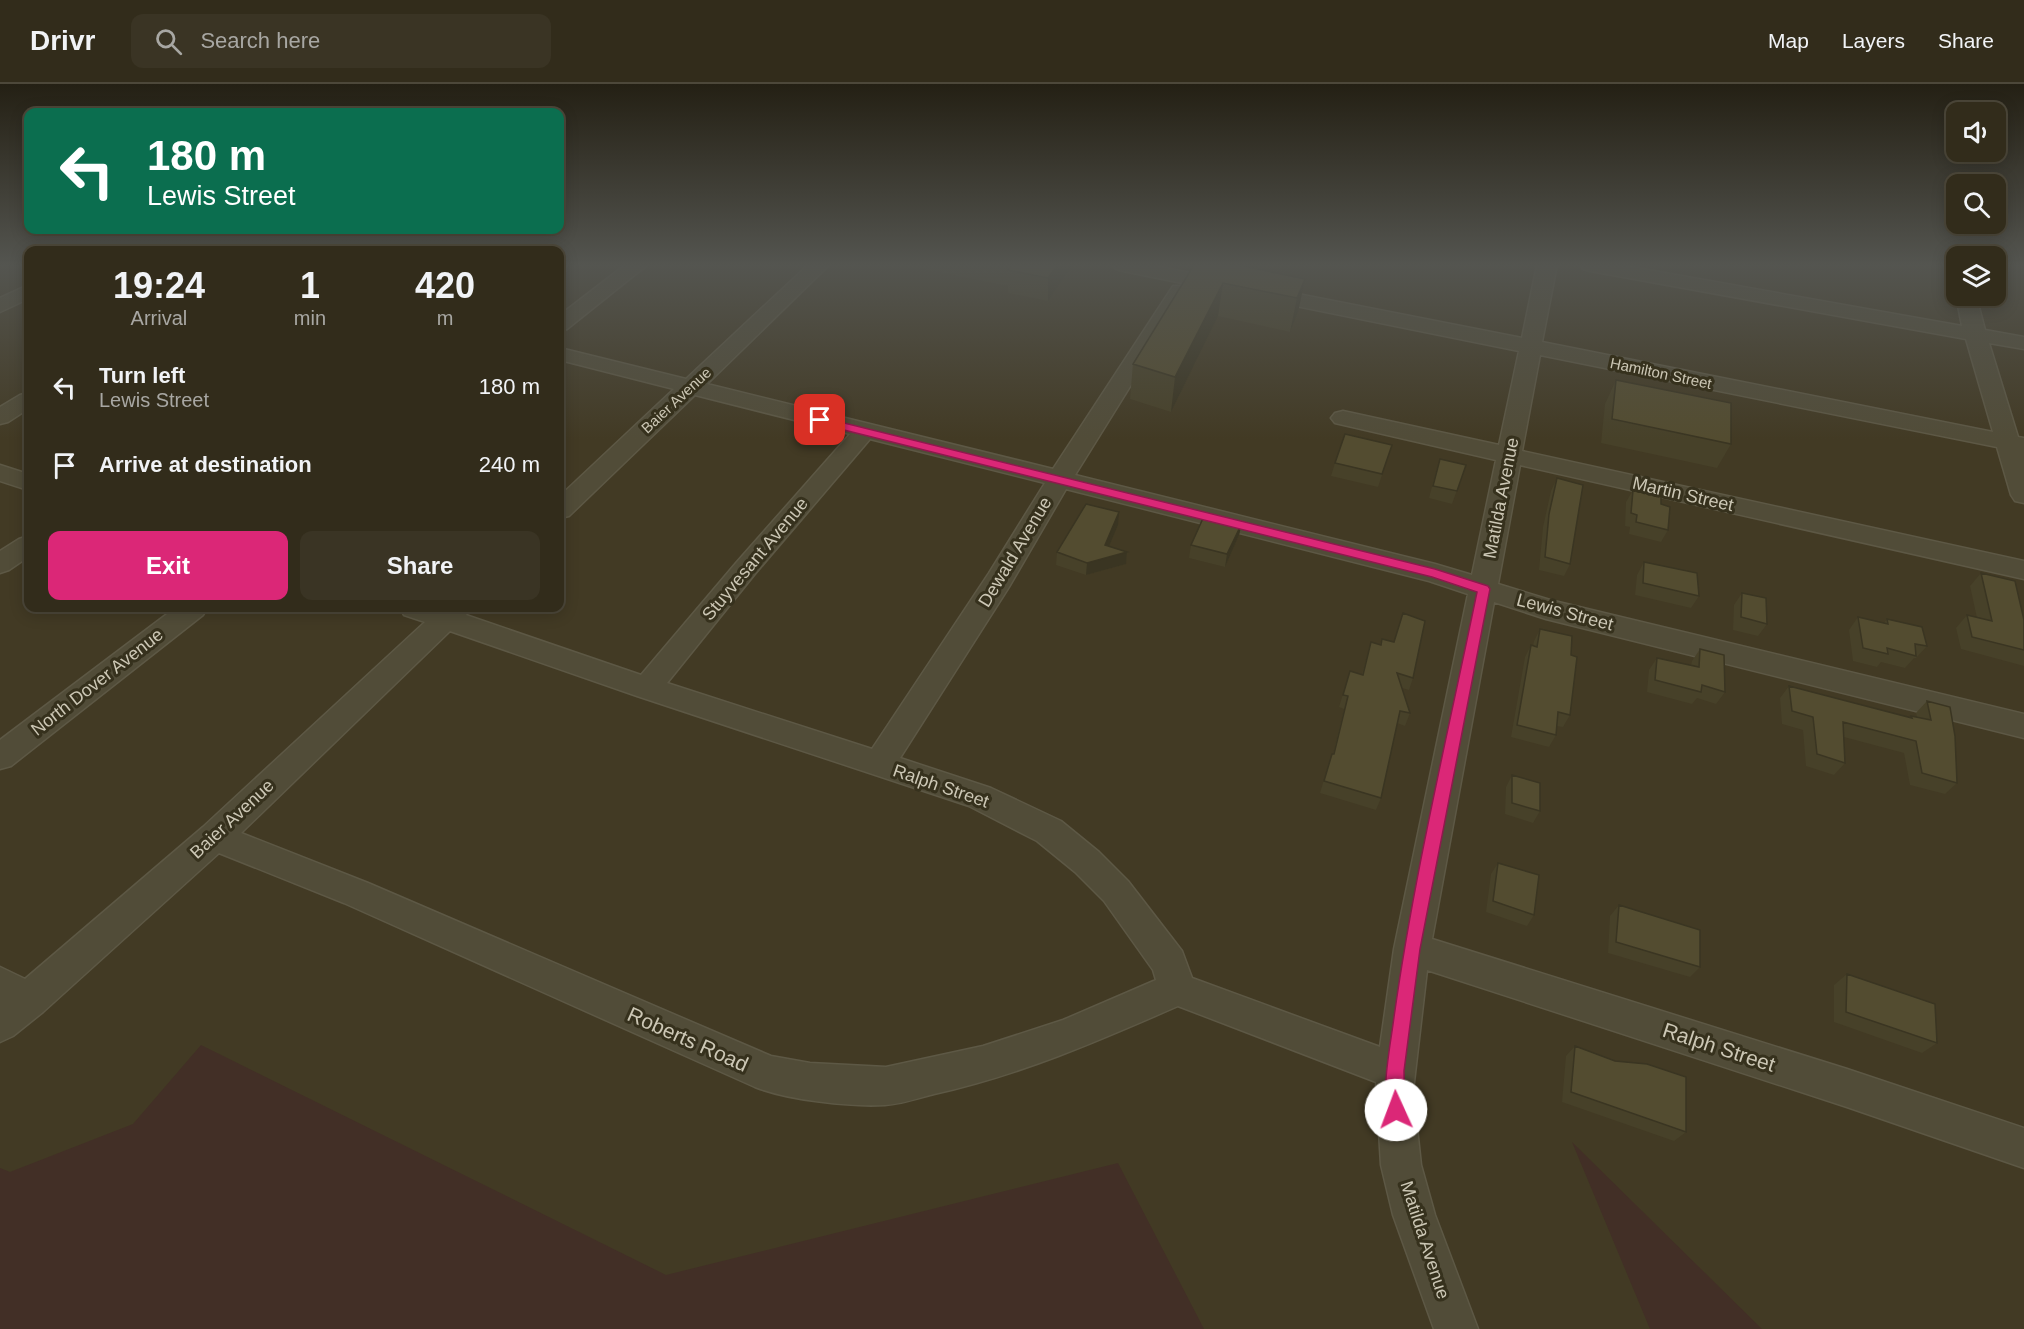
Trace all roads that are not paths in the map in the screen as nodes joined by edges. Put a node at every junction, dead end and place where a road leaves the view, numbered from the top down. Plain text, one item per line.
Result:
1 (758, 323) edge
2 (1159, 323) edge
3 (1415, 323) edge
4 (1536, 323) edge
5 (1914, 323) edge
6 (1972, 323) edge
7 (1975, 334) junction
8 (2024, 343) edge
9 (1531, 346) junction
10 (564, 355) edge
11 (690, 387) junction
12 (24, 402) edge
13 (0, 417) edge
14 (1343, 418) dead end
15 (864, 432) junction
16 (2016, 443) edge
17 (1509, 455) junction
18 (0, 473) edge
19 (1059, 480) junction
20 (24, 481) edge
21 (2024, 495) edge
22 (564, 506) edge
23 (24, 548) edge
24 (0, 564) edge
25 (2024, 570) edge
26 (1484, 589) junction
27 (188, 612) edge
28 (452, 613) edge
29 (647, 688) junction
30 (2024, 726) edge
31 (0, 757) edge
32 (879, 765) junction
33 (214, 837) junction
34 (1412, 949) junction
35 (1177, 989) junction
36 (15, 992) edge
37 (0, 1024) edge
38 (1396, 1071) junction
39 (2024, 1148) edge
40 (1456, 1329) edge

1 - 11 street, Baier Avenue
2 - 19 street, Dewald Avenue
3 - 9 street, Hamilton Street
4 - 9 street, Matilda Avenue
5 - 7 street
6 - 7 street
7 - 8 street
7 - 16 street
9 - 16 street, Hamilton Street
9 - 17 street, Matilda Avenue
10 - 11 street, Lewis Street
11 - 15 street, Lewis Street
11 - 22 street, Baier Avenue
12 - 13 street
14 - 17 street, Martin Street
15 - 19 street, Lewis Street
15 - 29 street, Stuyvesant Avenue
16 - 21 street
17 - 25 street, Martin Street
17 - 26 street, Matilda Avenue
18 - 20 street
19 - 26 street, Lewis Street
19 - 32 street, Dewald Avenue
23 - 24 street
26 - 30 street, Lewis Street
26 - 34 street, Matilda Avenue
27 - 31 street, North Dover Avenue
28 - 29 street, Ralph Street
28 - 33 street, Baier Avenue
29 - 32 street, Ralph Street
32 - 35 street, Ralph Street
33 - 35 street, Roberts Road
33 - 36 street, Baier Avenue
34 - 38 street, Matilda Avenue
34 - 39 street, Ralph Street
35 - 38 street
36 - 37 street, Baier Avenue
38 - 40 street, Matilda Avenue

